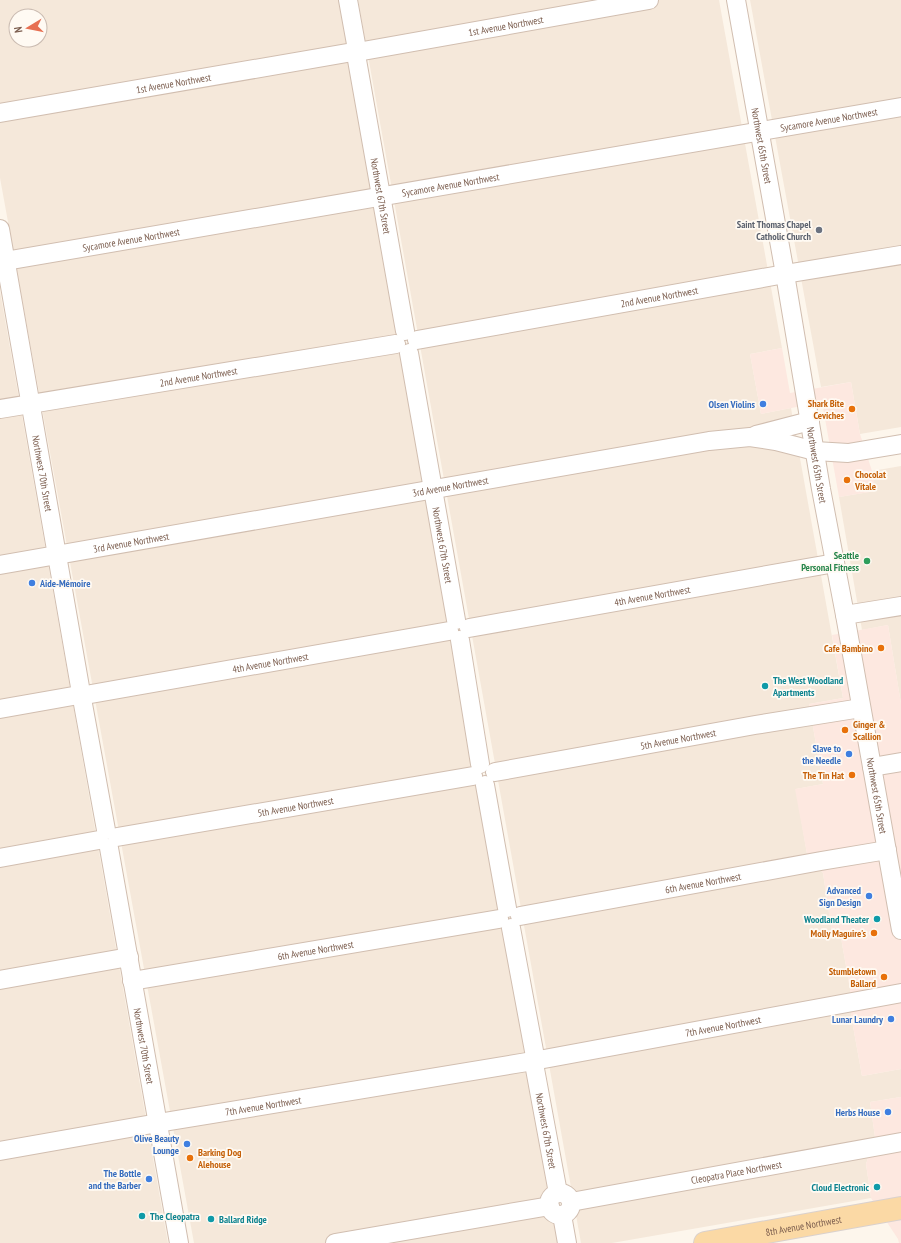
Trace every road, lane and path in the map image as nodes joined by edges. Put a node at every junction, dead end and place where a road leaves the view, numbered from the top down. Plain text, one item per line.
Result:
1 (348, 0) edge
2 (649, 0) edge
3 (736, 0) edge
4 (356, 52) junction
5 (901, 107) edge
6 (0, 113) edge
7 (760, 131) junction
8 (380, 197) junction
9 (0, 229) edge
10 (901, 255) edge
11 (3, 261) edge
12 (785, 274) junction
13 (407, 342) junction
14 (30, 404) junction
15 (0, 409) edge
16 (810, 421) junction
17 (750, 437) junction
18 (901, 444) edge
19 (815, 451) junction
20 (433, 488) junction
21 (58, 554) junction
22 (835, 563) junction
23 (0, 565) edge
24 (901, 606) edge
25 (845, 615) junction
26 (459, 630) junction
27 (82, 695) junction
28 (861, 708) junction
29 (0, 709) edge
30 (901, 762) edge
31 (872, 767) junction
32 (483, 774) junction
33 (108, 839) junction
34 (887, 850) junction
35 (0, 858) edge
36 (509, 918) junction
37 (900, 922) edge
38 (129, 957) junction
39 (0, 980) edge
40 (132, 981) junction
41 (901, 992) edge
42 (535, 1060) junction
43 (158, 1123) junction
44 (901, 1142) edge
45 (0, 1151) edge
46 (560, 1204) junction
47 (901, 1208) edge
48 (901, 1220) edge
49 (180, 1243) edge
50 (336, 1243) edge
51 (567, 1243) edge
52 (705, 1243) edge
53 (772, 1243) edge

1 - 4 street, Northwest 67th Street
2 - 4 street, 1st Avenue Northwest
3 - 7 street, Northwest 65th Street
4 - 6 street, 1st Avenue Northwest
4 - 8 street, Northwest 67th Street
5 - 7 street, Sycamore Avenue Northwest
7 - 8 street, Sycamore Avenue Northwest
7 - 12 street, Northwest 65th Street
8 - 11 street, Sycamore Avenue Northwest
8 - 13 street, Northwest 67th Street
9 - 11 street, Northwest 70th Street
10 - 12 street, 2nd Avenue Northwest
11 - 14 street, Northwest 70th Street
12 - 13 street, 2nd Avenue Northwest
12 - 16 street, Northwest 65th Street
13 - 14 street, 2nd Avenue Northwest
13 - 20 street, Northwest 67th Street
14 - 15 street, 2nd Avenue Northwest
14 - 21 street, Northwest 70th Street
16 - 17 street
16 - 19 street, Northwest 65th Street
17 - 19 street, 3rd Avenue Northwest
17 - 20 street, 3rd Avenue Northwest
18 - 19 street, 3rd Avenue Northwest
19 - 22 street, Northwest 65th Street
20 - 21 street, 3rd Avenue Northwest
20 - 26 street, Northwest 67th Street
21 - 23 street, 3rd Avenue Northwest
21 - 27 street, Northwest 70th Street
22 - 25 street, Northwest 65th Street
22 - 26 street, 4th Avenue Northwest
24 - 25 street
25 - 28 street, Northwest 65th Street
26 - 27 street, 4th Avenue Northwest
26 - 32 street, Northwest 67th Street
27 - 29 street, 4th Avenue Northwest
27 - 33 street, Northwest 70th Street
28 - 31 street, Northwest 65th Street
28 - 32 street, 5th Avenue Northwest
30 - 31 street
31 - 34 street, Northwest 65th Street
32 - 33 street, 5th Avenue Northwest
32 - 36 street, Northwest 67th Street
33 - 35 street, 5th Avenue Northwest
33 - 38 street, Northwest 70th Street
34 - 36 street, 6th Avenue Northwest
34 - 37 street, Northwest 65th Street
36 - 40 street, 6th Avenue Northwest
36 - 42 street, Northwest 67th Street
38 - 39 street
38 - 40 street, Northwest 70th Street
40 - 43 street, Northwest 70th Street
41 - 42 street, 7th Avenue Northwest
42 - 43 street, 7th Avenue Northwest
42 - 46 street, Northwest 67th Street
43 - 45 street, 7th Avenue Northwest
43 - 49 street, Northwest 70th Street
44 - 46 street, Cleopatra Place Northwest
46 - 50 street, Cleopatra Place Northwest
46 - 51 street, Northwest 67th Street
47 - 52 main road, 8th Avenue Northwest
48 - 53 main road, 8th Avenue Northwest

